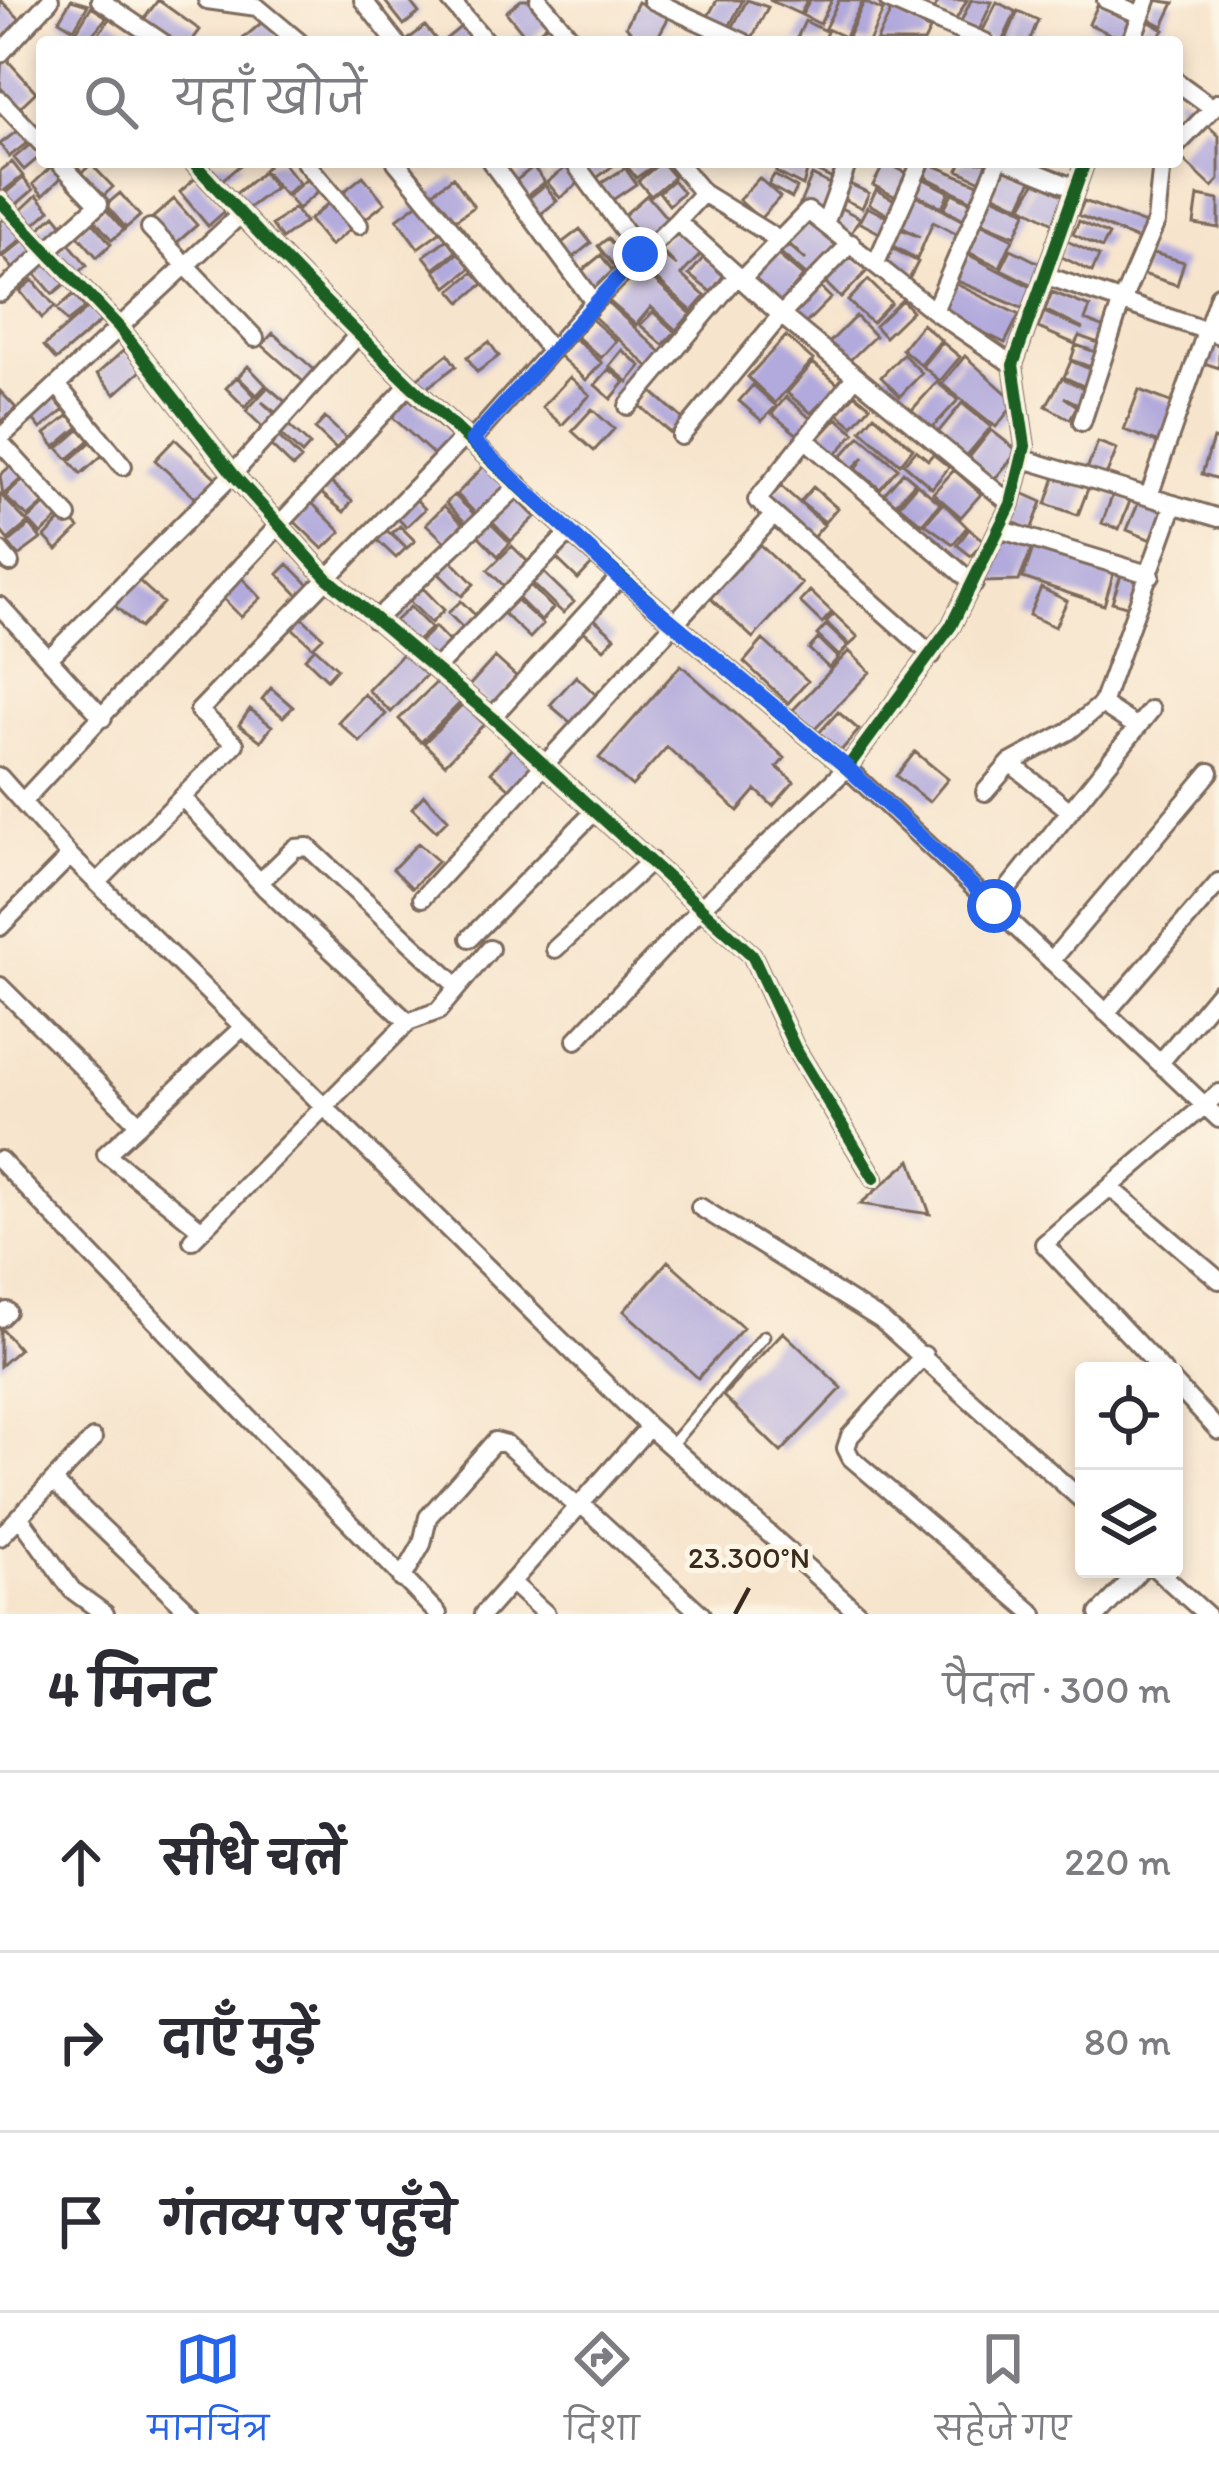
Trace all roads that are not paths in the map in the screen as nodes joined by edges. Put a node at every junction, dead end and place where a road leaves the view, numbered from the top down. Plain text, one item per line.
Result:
1 (100, 0) edge
2 (207, 0) edge
3 (363, 0) edge
4 (450, 0) edge
5 (539, 0) edge
6 (652, 0) edge
7 (888, 0) edge
8 (1106, 0) edge
9 (40, 5) edge
10 (1144, 8) edge
11 (28, 30) junction
12 (153, 36) edge
13 (292, 36) edge
14 (391, 36) edge
15 (481, 36) edge
16 (569, 36) edge
17 (729, 36) edge
18 (972, 36) edge
19 (1132, 36) edge
20 (36, 39) edge
21 (0, 54) edge
22 (1183, 86) edge
23 (0, 100) edge
24 (1216, 105) edge
25 (36, 138) edge
26 (1183, 139) edge
27 (65, 168) edge
28 (202, 168) edge
29 (310, 168) edge
30 (401, 168) edge
31 (494, 168) edge
32 (578, 168) edge
33 (682, 168) edge
34 (846, 168) edge
35 (918, 168) edge
36 (995, 168) edge
37 (1025, 168) edge
38 (1083, 168) edge
39 (1161, 168) edge
40 (1075, 188) junction
41 (703, 193) junction
42 (0, 201) edge
43 (241, 214) junction
44 (677, 221) junction
45 (825, 224) junction
46 (359, 225) dead end
47 (150, 229) dead end
48 (779, 240) junction
49 (851, 243) junction
50 (46, 253) junction
51 (640, 254) junction
52 (876, 263) junction
53 (186, 265) junction
54 (1047, 276) junction
55 (740, 277) junction
56 (0, 293) edge
57 (1219, 295) edge
58 (594, 302) junction
59 (1120, 303) junction
60 (934, 311) junction
61 (781, 315) junction
62 (119, 327) junction
63 (1213, 333) edge
64 (356, 337) junction
65 (256, 338) dead end
66 (551, 351) junction
67 (1013, 365) junction
68 (855, 377) junction
69 (57, 386) junction
70 (409, 386) junction
71 (628, 406) dead end
72 (1082, 422) dead end
73 (681, 436) dead end
74 (469, 437) junction
75 (805, 439) junction
76 (0, 440) edge
77 (1024, 459) junction
78 (124, 466) dead end
79 (233, 474) junction
80 (519, 485) junction
81 (1149, 496) junction
82 (1011, 504) junction
83 (1174, 504) junction
84 (774, 515) junction
85 (68, 516) dead end
86 (1219, 518) edge
87 (276, 525) junction
88 (999, 529) junction
89 (570, 532) junction
90 (1150, 575) junction
91 (327, 578) junction
92 (619, 578) junction
93 (974, 584) junction
94 (0, 606) edge
95 (375, 620) junction
96 (675, 626) junction
97 (932, 655) junction
98 (51, 656) junction
99 (436, 668) junction
100 (1102, 704) junction
101 (1150, 710) dead end
102 (493, 717) junction
103 (103, 718) junction
104 (1137, 727) junction
105 (1010, 763) junction
106 (546, 767) junction
107 (848, 768) junction
108 (1210, 772) dead end
109 (0, 778) edge
110 (985, 792) dead end
111 (25, 799) junction
112 (184, 799) junction
113 (1070, 811) junction
114 (593, 814) junction
115 (70, 856) junction
116 (651, 861) junction
117 (260, 882) junction
118 (1219, 882) edge
119 (97, 883) junction
120 (422, 898) dead end
121 (703, 906) junction
122 (994, 906) junction
123 (0, 927) edge
124 (470, 938) dead end
125 (490, 949) dead end
126 (555, 949) dead end
127 (1051, 961) junction
128 (0, 986) edge
129 (458, 987) junction
130 (1219, 992) edge
131 (1106, 1013) junction
132 (408, 1022) junction
133 (243, 1027) junction
134 (576, 1040) dead end
135 (1160, 1064) junction
136 (1214, 1106) edge
137 (323, 1108) junction
138 (139, 1124) junction
139 (0, 1160) edge
140 (874, 1178) dead end
141 (1111, 1188) junction
142 (700, 1207) dead end
143 (1219, 1280) edge
144 (764, 1336) dead end
145 (924, 1355) junction
146 (1155, 1362) edge
147 (1183, 1392) edge
148 (649, 1427) junction
149 (1219, 1430) edge
150 (93, 1439) dead end
151 (670, 1446) junction
152 (53, 1481) junction
153 (1075, 1494) edge
154 (579, 1506) junction
155 (20, 1516) junction
156 (0, 1537) edge
157 (1133, 1578) edge
158 (1166, 1578) edge
159 (401, 1579) junction
160 (511, 1582) junction
161 (105, 1614) edge
162 (192, 1614) edge
163 (438, 1614) edge
164 (483, 1614) edge
165 (546, 1614) edge
166 (701, 1614) edge
167 (859, 1614) edge
168 (1034, 1614) edge
169 (1099, 1614) edge
170 (1207, 1614) edge

1 - 12 street
2 - 13 street
3 - 14 street
4 - 15 street
5 - 16 street
6 - 17 street
7 - 18 street
8 - 10 street
9 - 11 street
10 - 19 street
11 - 20 street
11 - 21 street
22 - 24 street
23 - 25 street
24 - 26 street
27 - 50 street
28 - 43 street
29 - 46 street
30 - 66 street
31 - 58 street
32 - 51 street
33 - 41 street
34 - 45 street
35 - 52 street
36 - 60 street
37 - 40 street
38 - 40 street
39 - 59 street
40 - 54 street
41 - 44 street
41 - 48 street
42 - 50 street
43 - 53 street
43 - 64 street
44 - 51 street
44 - 55 street
45 - 48 street
45 - 49 street
47 - 53 street
48 - 55 street
49 - 52 street
49 - 61 street
50 - 56 street
50 - 62 street
51 - 58 street
52 - 60 street
53 - 62 street
53 - 65 street
54 - 59 street
54 - 67 street
55 - 61 street
55 - 71 street
57 - 63 street
58 - 66 street
59 - 63 street
59 - 72 street
60 - 67 street
61 - 68 street
61 - 73 street
62 - 69 street
62 - 79 street
63 - 81 street
64 - 70 street
64 - 79 street
66 - 74 street
67 - 77 street
68 - 75 street
68 - 82 street
69 - 76 street
69 - 78 street
70 - 74 street
70 - 87 street
74 - 80 street
74 - 91 street
75 - 84 street
75 - 93 street
76 - 85 street
77 - 81 street
77 - 82 street
79 - 87 street
79 - 98 street
80 - 89 street
80 - 95 street
81 - 83 street
82 - 88 street
83 - 86 street
83 - 90 street
84 - 96 street
84 - 97 street
87 - 91 street
87 - 103 street
88 - 90 street
88 - 93 street
89 - 92 street
89 - 99 street
90 - 100 street
91 - 95 street
91 - 112 street
92 - 96 street
92 - 102 street
93 - 97 street
94 - 98 street
95 - 99 street
96 - 106 street
96 - 107 street
97 - 107 street
98 - 103 street
99 - 102 street
100 - 104 street
100 - 105 street
101 - 104 street
102 - 106 street
103 - 111 street
104 - 113 street
105 - 110 street
105 - 113 street
106 - 114 street
106 - 120 street
107 - 121 street
107 - 122 street
108 - 127 street
109 - 111 street
111 - 115 street
112 - 117 street
112 - 119 street
113 - 122 street
114 - 116 street
114 - 124 street
115 - 119 street
115 - 123 street
116 - 121 street
116 - 126 street
117 - 129 street
117 - 132 street
118 - 131 street
119 - 133 street
121 - 134 street
121 - 140 street
122 - 127 street
125 - 129 street
127 - 131 street
128 - 138 street
129 - 132 street
130 - 135 street
131 - 135 street
132 - 137 street
133 - 137 street
133 - 138 street
135 - 136 street
136 - 141 street
137 - 138 street
137 - 148 street
139 - 159 street
141 - 143 street
141 - 146 street
142 - 145 street
144 - 151 lane
145 - 153 street
145 - 168 street
147 - 149 street
148 - 151 street
148 - 154 street
150 - 152 street
151 - 167 street
152 - 155 street
152 - 162 street
154 - 159 street
154 - 160 street
154 - 166 street
155 - 156 street
155 - 161 street
157 - 169 street
158 - 170 street
159 - 163 street
160 - 164 street
160 - 165 street

